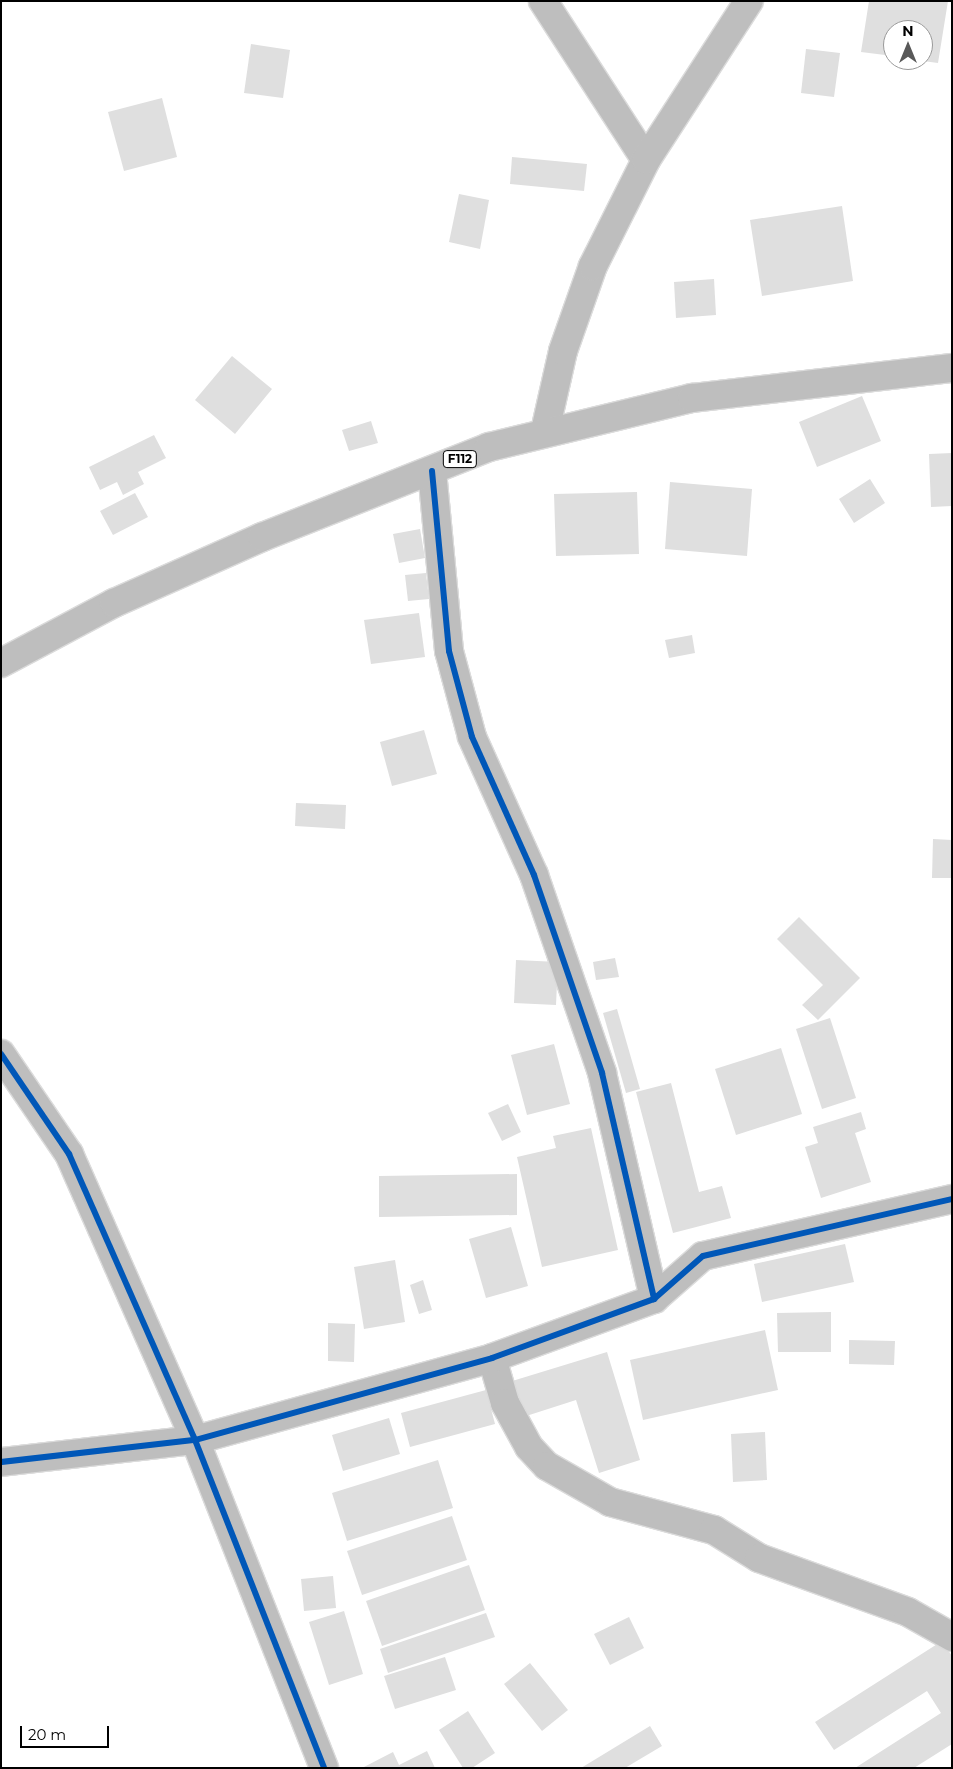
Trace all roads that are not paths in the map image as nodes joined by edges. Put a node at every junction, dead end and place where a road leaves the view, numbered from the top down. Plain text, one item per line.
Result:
1 (543, 1) edge
2 (749, 1) edge
3 (646, 160) junction
4 (952, 368) edge
5 (545, 431) junction
6 (432, 471) junction
7 (1, 663) edge
8 (1, 1054) edge
9 (952, 1199) edge
10 (654, 1300) junction
11 (492, 1358) junction
12 (195, 1440) junction
13 (1, 1462) edge
14 (952, 1637) edge
15 (324, 1768) edge

1 - 3 street
2 - 3 street
3 - 5 street
4 - 5 street, F112
5 - 6 street, F112
6 - 7 street, F112
6 - 10 street
8 - 12 street
9 - 10 street
10 - 11 street
11 - 12 street
11 - 14 street
12 - 13 street
12 - 15 street

